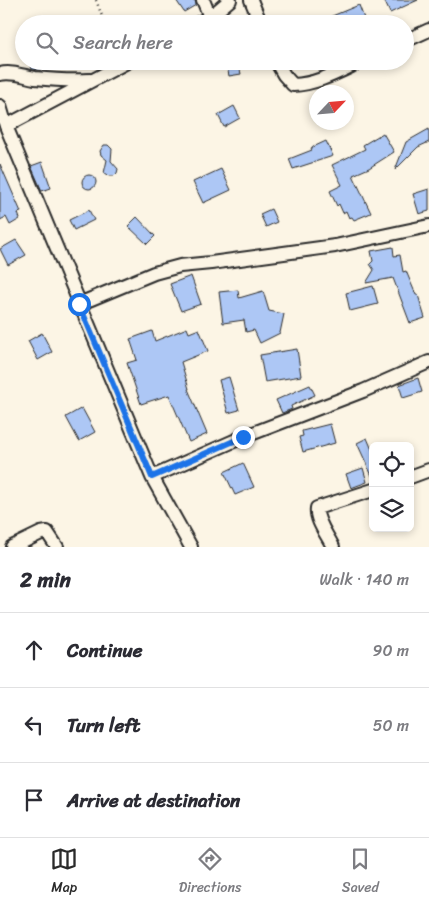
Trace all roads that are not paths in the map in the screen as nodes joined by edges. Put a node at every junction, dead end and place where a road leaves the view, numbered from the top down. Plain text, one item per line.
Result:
1 (203, 0) edge
2 (230, 0) edge
3 (251, 0) edge
4 (209, 15) edge
5 (212, 15) edge
6 (257, 15) edge
7 (429, 30) edge
8 (414, 37) edge
9 (112, 70) edge
10 (281, 70) edge
11 (343, 70) edge
12 (0, 74) edge
13 (95, 79) junction
14 (0, 106) edge
15 (6, 126) junction
16 (429, 226) edge
17 (79, 304) junction
18 (429, 362) edge
19 (429, 470) edge
20 (414, 476) edge
21 (152, 477) junction
22 (369, 491) edge
23 (12, 547) edge
24 (57, 547) edge
25 (191, 547) edge
26 (333, 547) edge

1 - 4 street
2 - 5 street
3 - 6 street
7 - 8 street
9 - 13 street
10 - 11 street
12 - 13 street
13 - 15 street
14 - 15 street
15 - 17 street
16 - 17 street
17 - 21 street
18 - 21 street
19 - 20 street
21 - 25 street
22 - 26 street
23 - 24 street

